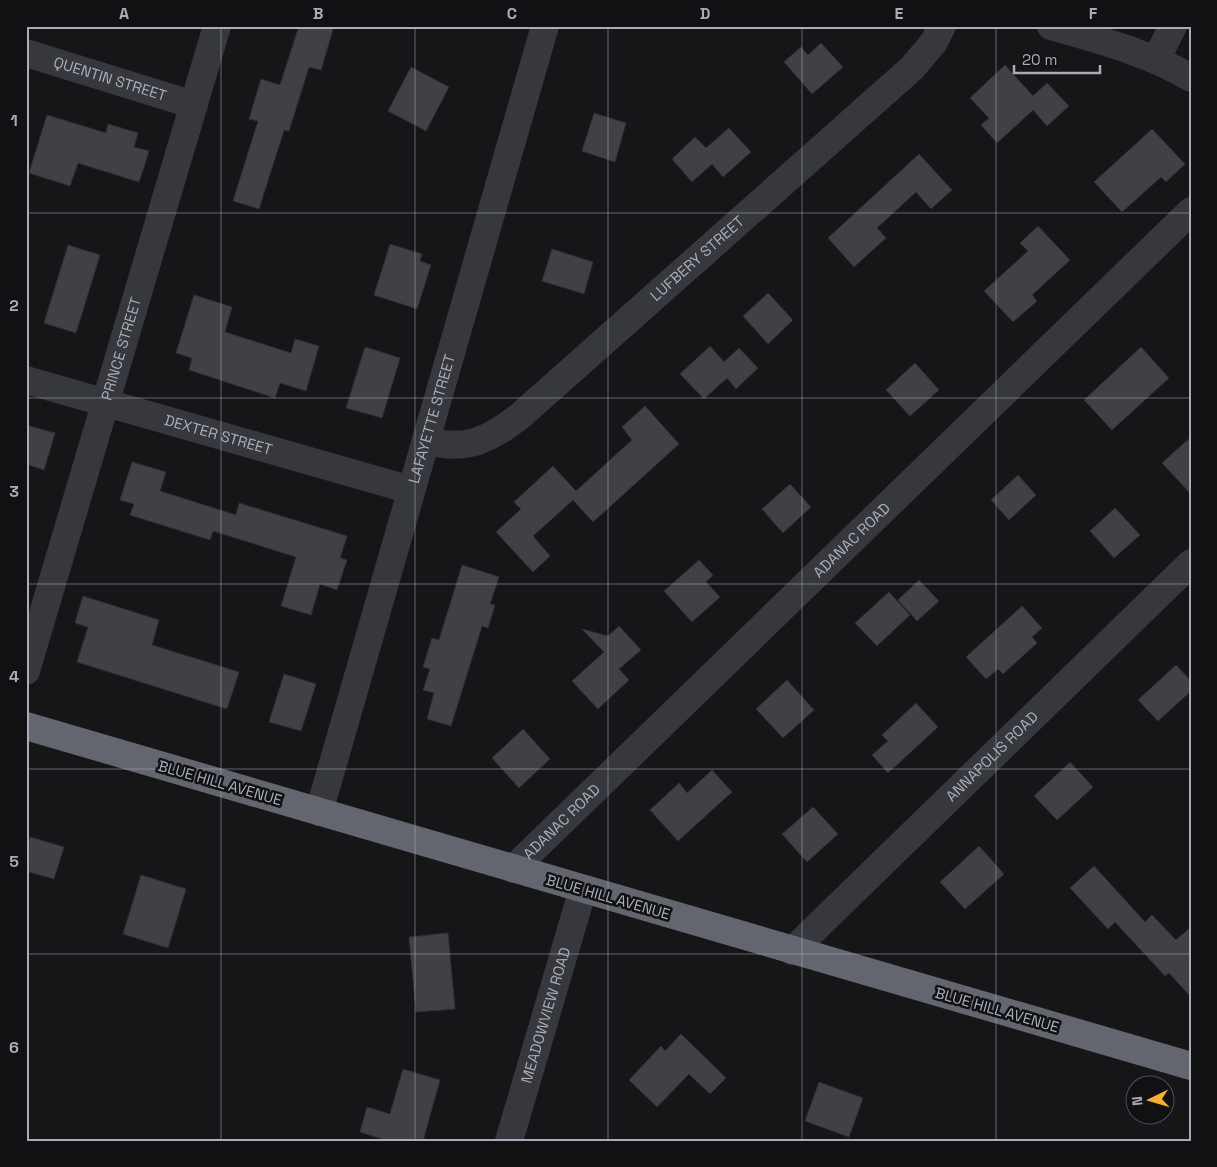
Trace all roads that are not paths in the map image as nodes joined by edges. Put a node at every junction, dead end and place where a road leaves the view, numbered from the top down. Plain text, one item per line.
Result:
1 (217, 26) edge
2 (545, 26) edge
3 (942, 26) edge
4 (1050, 26) edge
5 (1174, 26) edge
6 (26, 53) edge
7 (1156, 60) junction
8 (1191, 78) edge
9 (194, 105) junction
10 (1191, 210) edge
11 (26, 380) edge
12 (106, 403) junction
13 (426, 441) junction
14 (411, 490) junction
15 (1191, 563) edge
16 (26, 671) edge
17 (26, 726) edge
18 (319, 812) junction
19 (513, 869) junction
20 (583, 889) junction
21 (792, 951) junction
22 (1189, 1064) edge
23 (509, 1141) edge

1 - 9 street, PRINCE STREET
2 - 13 street, LAFAYETTE STREET
3 - 13 street, LUFBERY STREET
4 - 7 street
5 - 7 street
6 - 9 street, QUENTIN STREET
7 - 8 street
9 - 12 street, PRINCE STREET
10 - 19 street, ADANAC ROAD
11 - 12 street, DEXTER STREET
12 - 14 street, DEXTER STREET
12 - 16 street, PRINCE STREET
13 - 14 street, LAFAYETTE STREET
14 - 18 street, LAFAYETTE STREET
15 - 21 street, ANNAPOLIS ROAD
17 - 18 highway, BLUE HILL AVENUE
18 - 19 highway, BLUE HILL AVENUE
19 - 20 highway, BLUE HILL AVENUE
20 - 21 highway, BLUE HILL AVENUE
20 - 23 street, MEADOWVIEW ROAD
21 - 22 highway, BLUE HILL AVENUE

